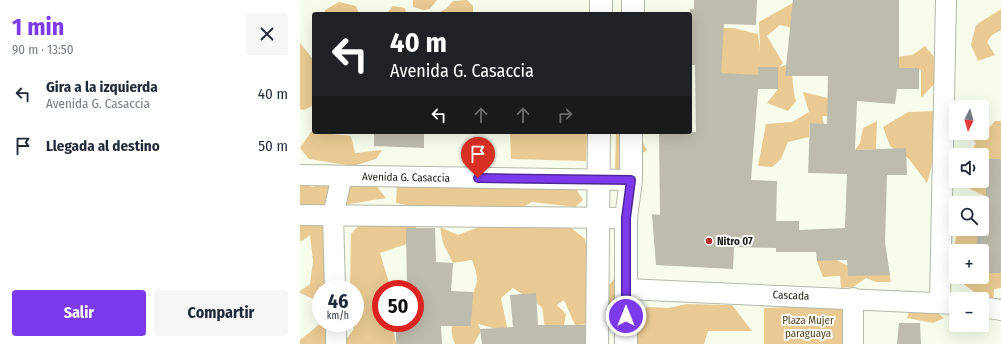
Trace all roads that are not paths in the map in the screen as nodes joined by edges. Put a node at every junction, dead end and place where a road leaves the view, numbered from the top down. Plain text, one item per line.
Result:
1 (601, 0) edge
2 (633, 0) edge
3 (946, 0) edge
4 (601, 12) edge
5 (633, 12) edge
6 (599, 134) edge
7 (632, 134) edge
8 (300, 175) edge
9 (342, 176) junction
10 (598, 180) junction
11 (631, 180) junction
12 (300, 215) edge
13 (333, 215) junction
14 (598, 217) junction
15 (626, 218) junction
16 (335, 280) edge
17 (626, 289) junction
18 (853, 298) junction
19 (948, 303) edge
20 (989, 308) edge
21 (1001, 310) edge
22 (336, 332) edge
23 (336, 344) edge
24 (597, 344) edge
25 (626, 344) edge
26 (853, 344) edge

1 - 4 main road
2 - 5 main road
3 - 19 street
6 - 10 main road
7 - 11 main road
8 - 9 street, Avenida G. Casaccia
9 - 10 street, Avenida G. Casaccia
9 - 13 street
10 - 11 street, Avenida G. Casaccia
10 - 14 main road
11 - 15 main road
12 - 13 street
13 - 14 street
13 - 16 street
14 - 15 street
14 - 24 main road
15 - 17 main road
17 - 18 street, Cascada
17 - 25 main road
18 - 19 street, Cascada
18 - 26 street
20 - 21 street
22 - 23 street

